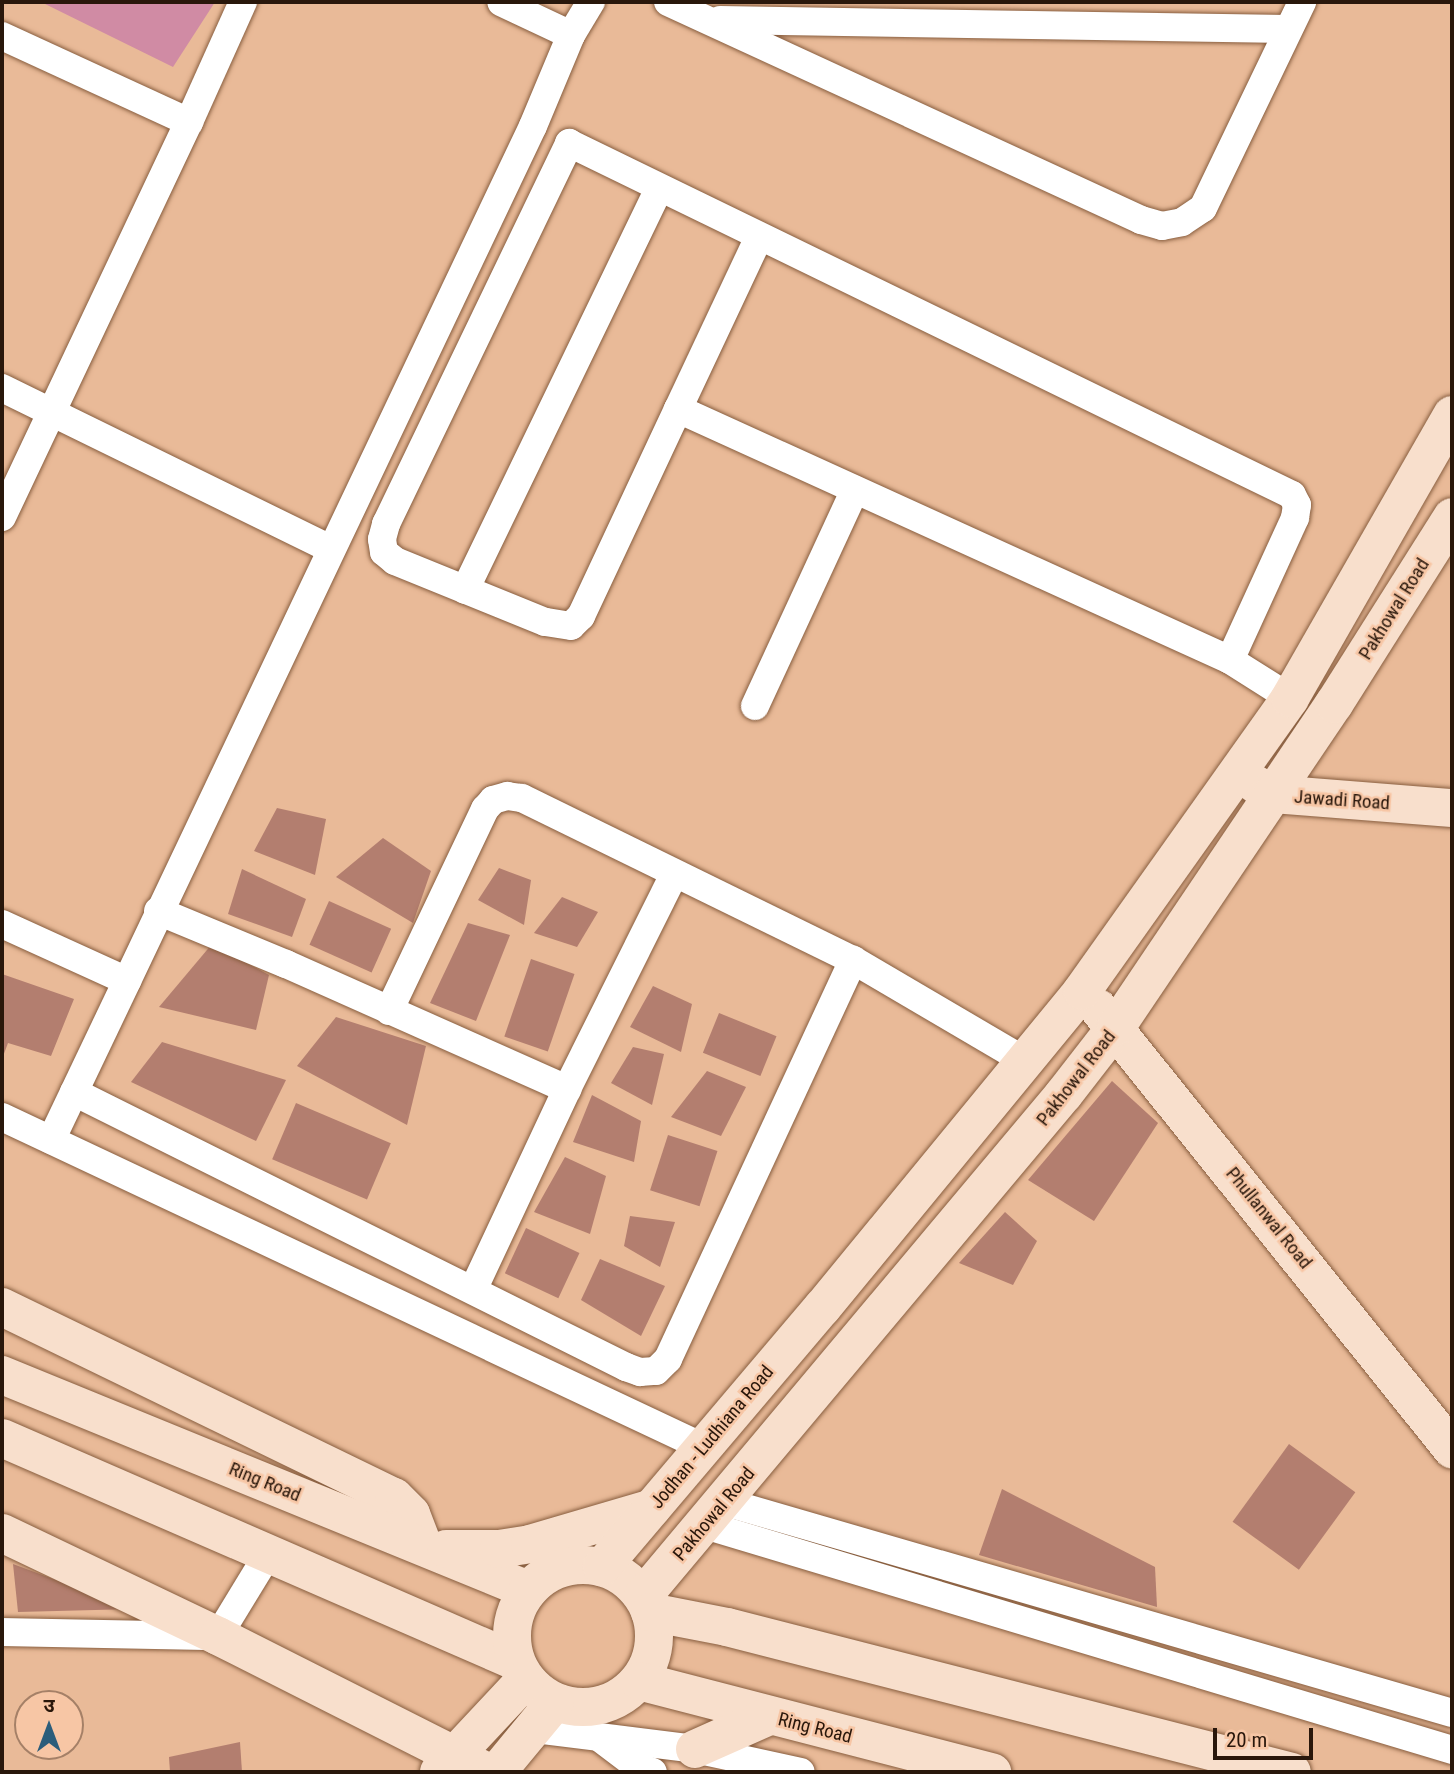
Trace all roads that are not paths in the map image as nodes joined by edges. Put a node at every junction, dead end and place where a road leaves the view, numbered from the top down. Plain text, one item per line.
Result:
1 (243, 2) edge
2 (501, 2) edge
3 (591, 2) edge
4 (668, 2) edge
5 (1302, 2) edge
6 (710, 20) junction
7 (1288, 29) junction
8 (571, 35) junction
9 (2, 37) edge
10 (189, 122) junction
11 (533, 126) junction
12 (569, 142) junction
13 (659, 188) junction
14 (759, 237) junction
15 (2, 388) edge
16 (678, 410) junction
17 (52, 412) junction
18 (1452, 415) edge
19 (855, 490) junction
20 (2, 517) edge
21 (1452, 517) edge
22 (331, 549) junction
23 (465, 590) junction
24 (1230, 660) junction
25 (1290, 698) junction
26 (755, 706) dead end
27 (1237, 774) junction
28 (1273, 794) junction
29 (1452, 808) edge
30 (674, 874) junction
31 (158, 911) junction
32 (2, 924) edge
33 (853, 960) junction
34 (127, 981) junction
35 (1082, 991) junction
36 (389, 1011) junction
37 (1116, 1027) junction
38 (1027, 1062) junction
39 (567, 1089) junction
40 (74, 1092) junction
41 (2, 1117) edge
42 (51, 1140) junction
43 (473, 1290) junction
44 (2, 1307) edge
45 (2, 1374) edge
46 (2, 1438) edge
47 (703, 1447) junction
48 (1452, 1449) edge
49 (652, 1507) junction
50 (715, 1513) junction
51 (2, 1533) edge
52 (426, 1548) junction
53 (268, 1554) junction
54 (602, 1567) junction
55 (528, 1590) junction
56 (647, 1604) junction
57 (2, 1632) edge
58 (218, 1636) junction
59 (520, 1670) junction
60 (639, 1681) junction
61 (1452, 1713) edge
62 (545, 1716) junction
63 (769, 1716) junction
64 (600, 1738) junction
65 (695, 1749) junction
66 (1452, 1750) edge
67 (446, 1764) edge
68 (487, 1772) edge
69 (497, 1772) edge
70 (653, 1772) edge
71 (801, 1772) edge
72 (992, 1772) edge
73 (1292, 1772) edge

1 - 10 street
2 - 8 street
3 - 8 street
4 - 6 street
5 - 7 street
6 - 7 street
6 - 7 street
8 - 11 street
9 - 10 street
10 - 17 street
11 - 12 street
11 - 22 street
12 - 13 street
12 - 23 street
13 - 14 street
13 - 23 street
14 - 16 street
14 - 24 street
15 - 17 street
16 - 19 street
16 - 23 street
17 - 20 street
17 - 22 street
18 - 25 street
19 - 24 street
19 - 26 street
21 - 28 street, Pakhowal Road
22 - 31 street
24 - 25 street
25 - 27 street
27 - 28 street, Jawadi Road
27 - 35 street
28 - 29 street, Jawadi Road
28 - 37 street, Pakhowal Road
30 - 33 street
30 - 36 street
30 - 39 street
31 - 34 street
31 - 36 street
32 - 34 street
33 - 38 street
33 - 43 street
34 - 40 street
35 - 37 street, Phullanwal Road
35 - 38 street
36 - 39 street
37 - 48 street, Phullanwal Road
37 - 50 street, Pakhowal Road
38 - 47 street, Jodhan - Ludhiana Road
39 - 43 street
40 - 42 street
40 - 43 street
41 - 42 street
42 - 47 street
44 - 52 street
45 - 52 street, Ring Road
46 - 53 street
47 - 49 street, Jodhan - Ludhiana Road
49 - 52 street
49 - 54 street, Jodhan - Ludhiana Road
50 - 56 street, Pakhowal Road
50 - 61 street
50 - 66 street
51 - 58 street
52 - 55 street, Ring Road
53 - 58 street
53 - 59 street
54 - 55 street
54 - 56 street
55 - 59 street
56 - 60 street
56 - 73 street
57 - 58 street
58 - 67 street
59 - 62 street
59 - 67 street
60 - 62 street
60 - 63 street, Ring Road
62 - 64 street
62 - 69 street
63 - 65 street
63 - 72 street, Ring Road
64 - 65 street
64 - 70 street
65 - 71 street
67 - 68 street

